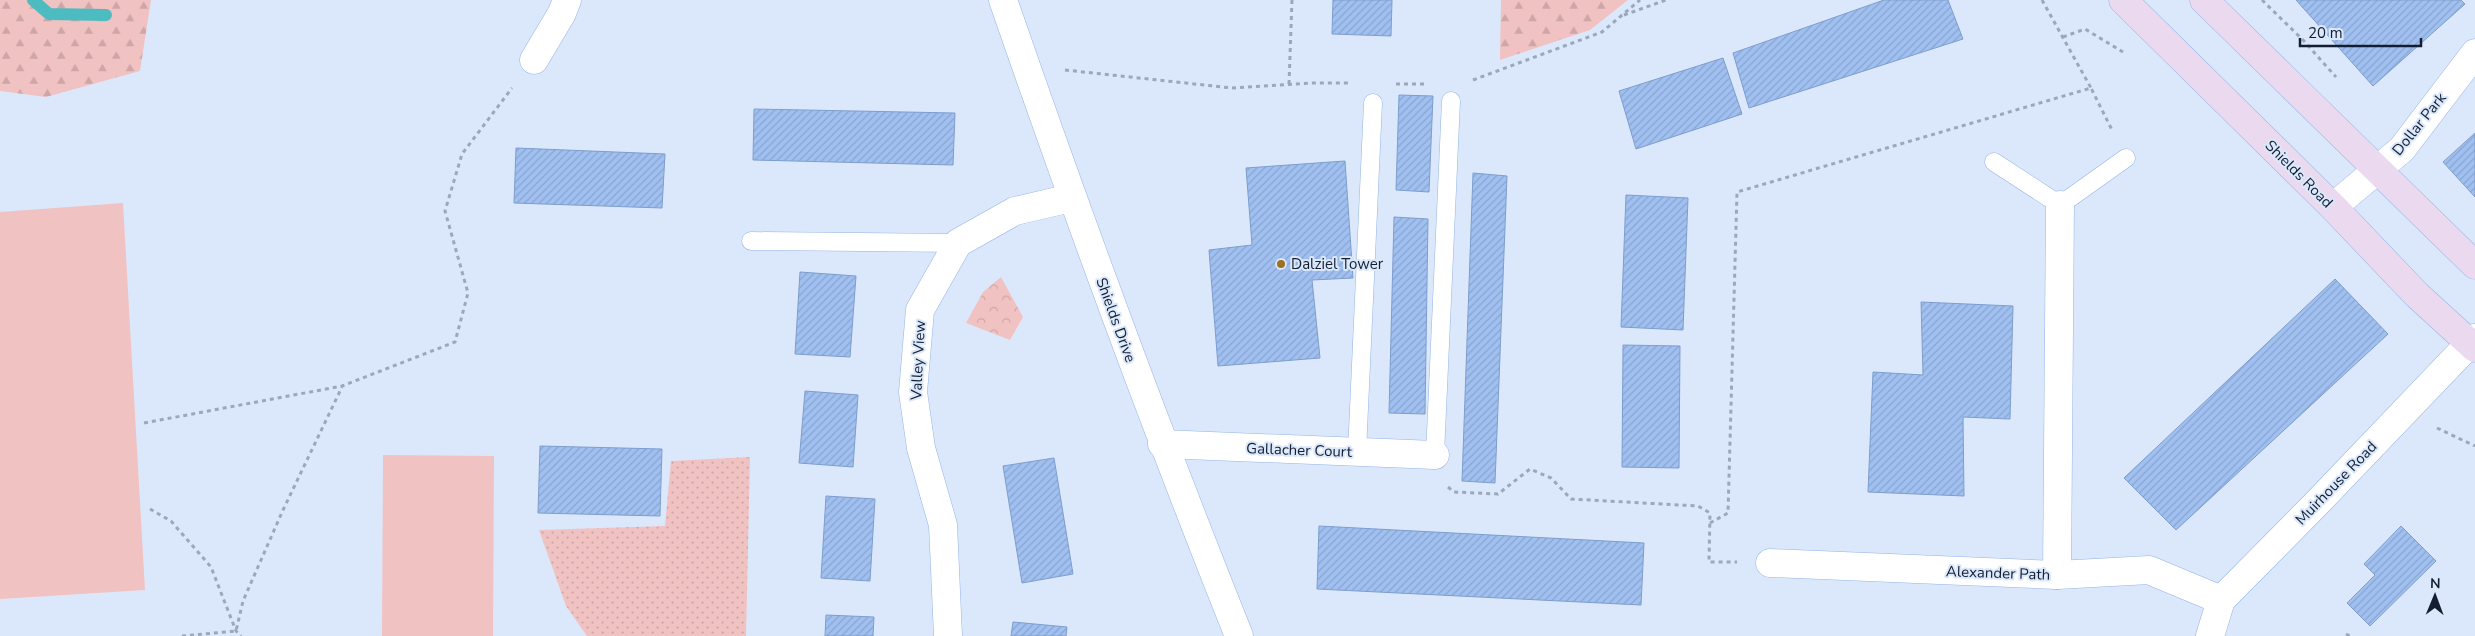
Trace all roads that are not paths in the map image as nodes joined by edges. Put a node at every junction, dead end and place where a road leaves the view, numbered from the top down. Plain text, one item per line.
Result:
1 (567, 0) edge
2 (1003, 0) edge
3 (2123, 0) edge
4 (2204, 0) edge
5 (2475, 53) edge
6 (534, 60) road end
7 (1451, 100) dead end
8 (1373, 103) dead end
9 (2126, 158) road end
10 (1994, 162) dead end
11 (2377, 171) junction
12 (1072, 198) junction
13 (2060, 206) junction
14 (2333, 207) junction
15 (751, 240) dead end
16 (958, 244) junction
17 (2475, 266) edge
18 (2473, 343) edge
19 (1162, 444) junction
20 (1357, 452) junction
21 (1435, 455) joint
22 (1770, 563) road end
23 (2057, 575) junction
24 (2221, 600) junction
25 (948, 636) edge
26 (1239, 636) edge
27 (2210, 636) edge

1 - 6 street
2 - 12 street, Shields Drive
3 - 14 main road, Shields Road
4 - 11 main road
5 - 11 street, Dollar Park
7 - 21 lane
8 - 20 lane
9 - 13 lane
10 - 13 lane
11 - 14 street, Dollar Park
11 - 17 main road
12 - 16 street
12 - 19 street, Shields Drive
13 - 23 street
14 - 18 main road, Shields Road
15 - 16 lane
16 - 25 street, Valley View
18 - 24 street, Muirhouse Road
19 - 20 street, Gallacher Court
19 - 26 street, Shields Drive
20 - 21 street, Gallacher Court
22 - 23 street, Alexander Path
23 - 24 street, Alexander Path
24 - 27 street, Muirhouse Road

